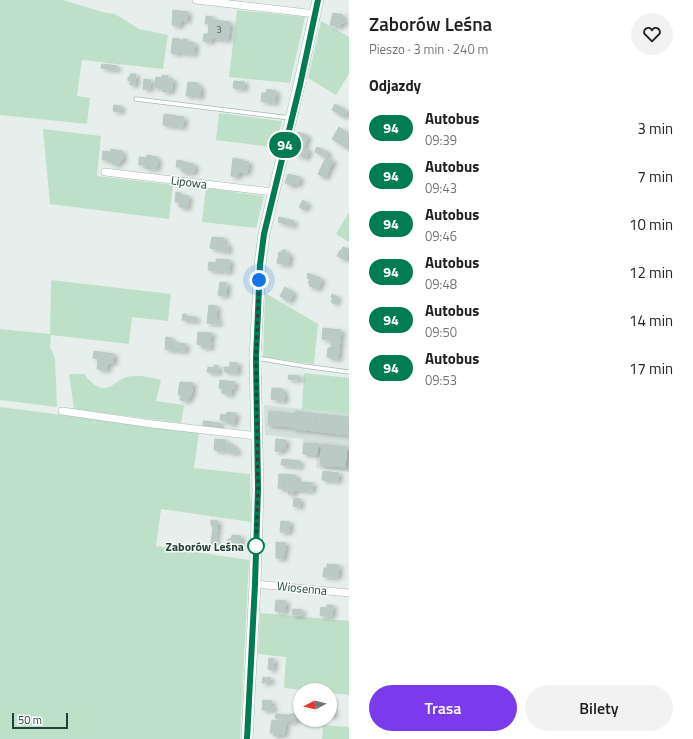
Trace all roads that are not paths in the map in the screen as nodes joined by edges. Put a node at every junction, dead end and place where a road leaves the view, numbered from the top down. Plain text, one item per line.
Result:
1 (196, 0) edge
2 (318, 0) edge
3 (216, 1) edge
4 (316, 14) junction
5 (136, 100) dead end
6 (291, 118) junction
7 (105, 172) dead end
8 (273, 192) junction
9 (256, 358) junction
10 (349, 372) edge
11 (62, 411) dead end
12 (257, 436) junction
13 (255, 584) junction
14 (349, 593) edge
15 (247, 739) edge

1 - 3 street
2 - 4 street
3 - 4 street
4 - 6 street
5 - 6 lane
6 - 8 street
7 - 8 street, Lipowa
8 - 9 street
9 - 10 lane
9 - 12 street
11 - 12 street
12 - 13 street
13 - 14 street, Wiosenna
13 - 15 street

